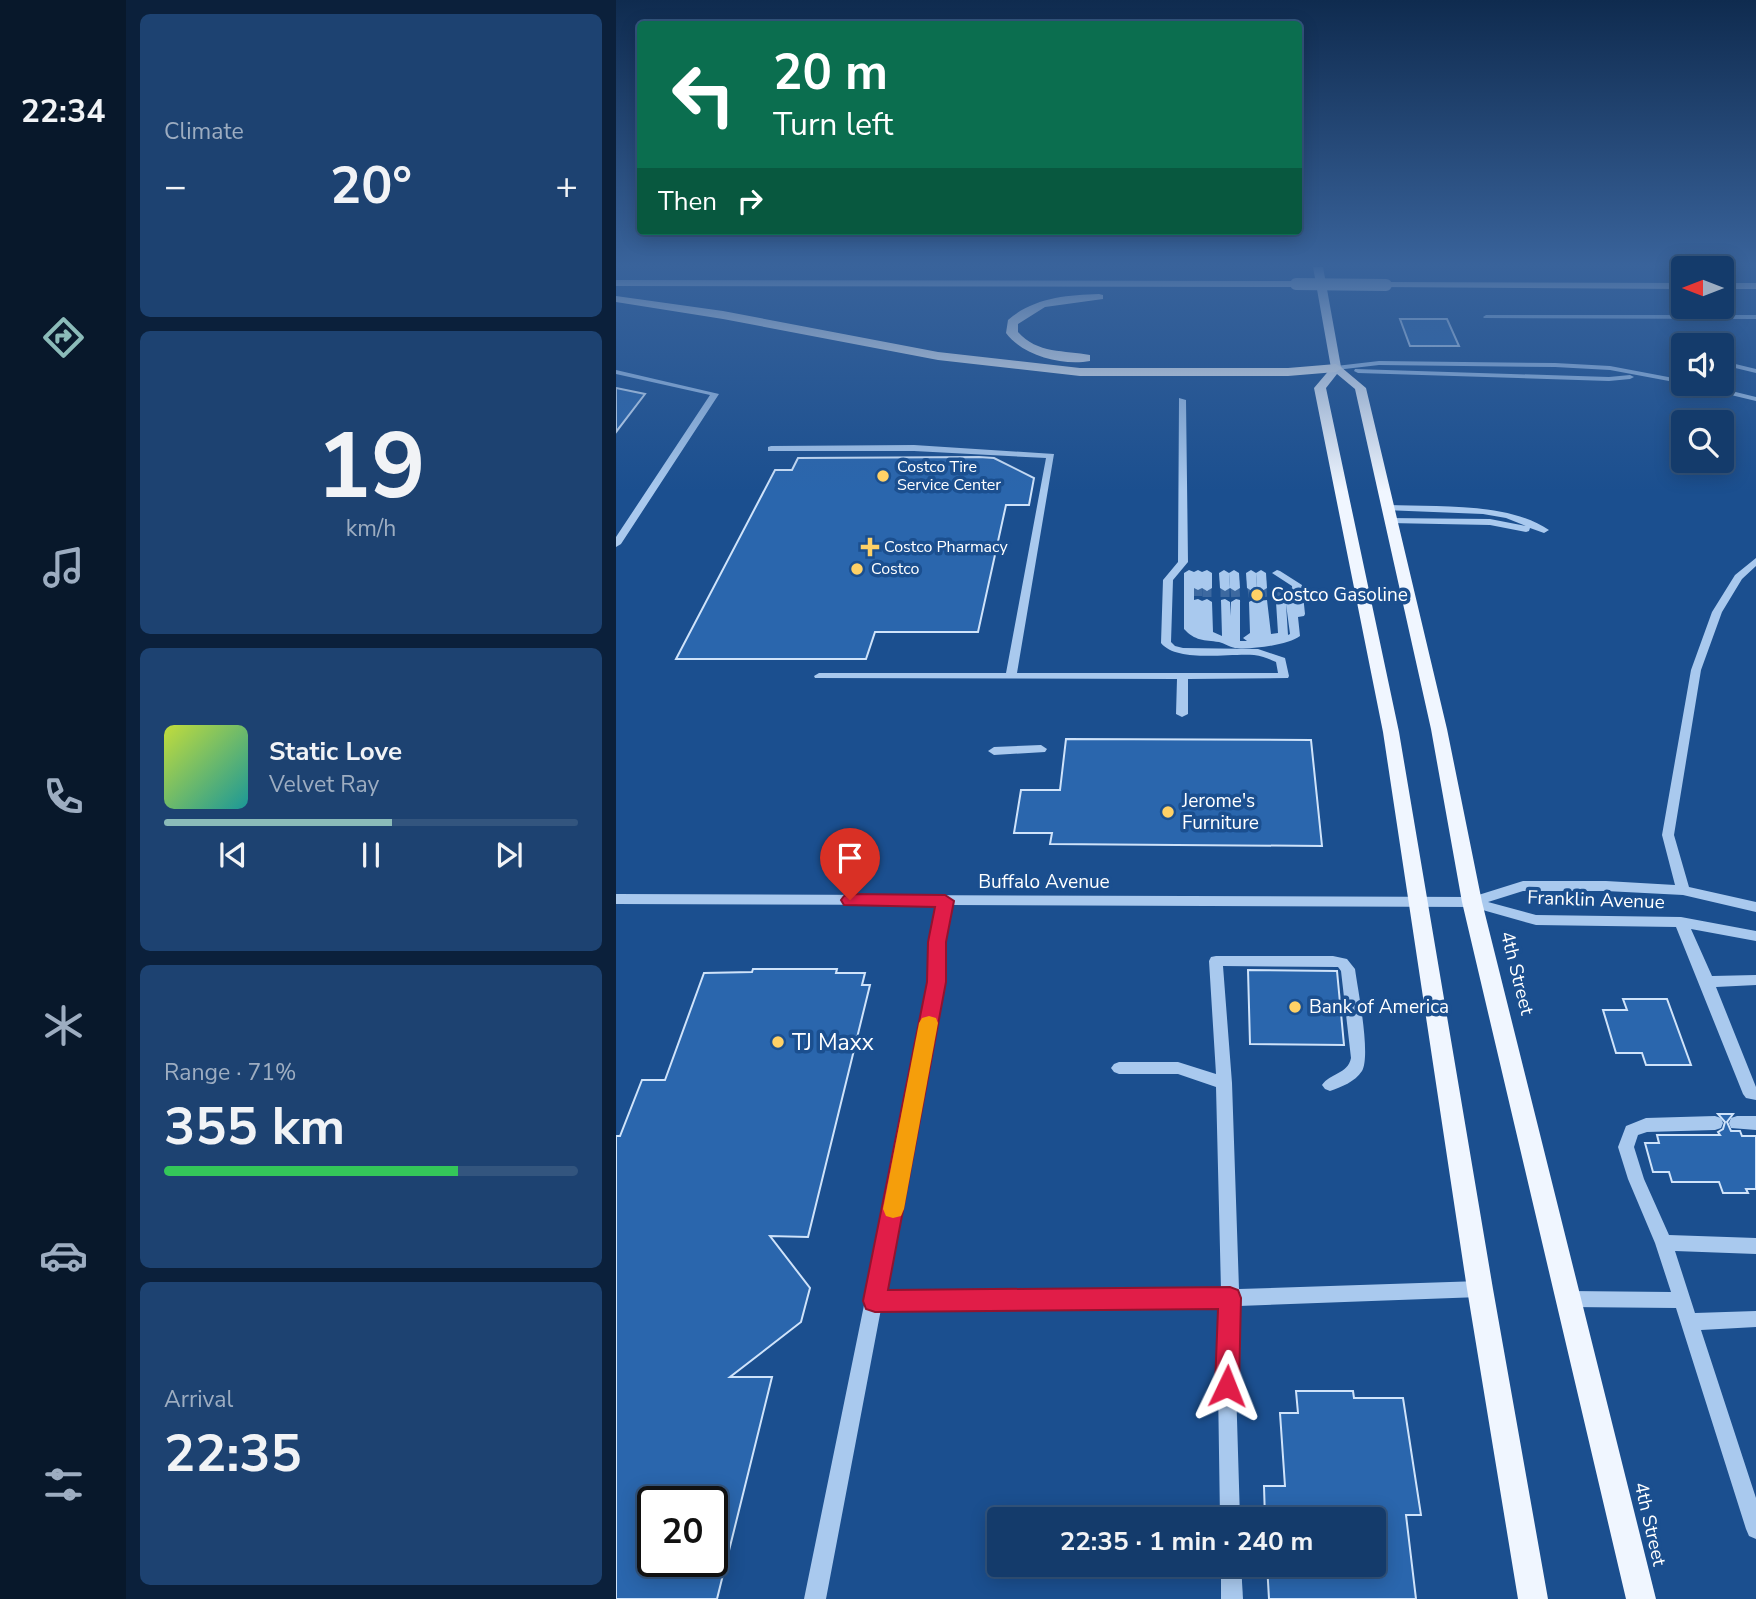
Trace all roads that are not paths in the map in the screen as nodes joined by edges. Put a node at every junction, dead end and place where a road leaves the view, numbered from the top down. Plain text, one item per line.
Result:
1 (863, 342) edge
2 (1019, 342) edge
3 (1331, 342) edge
4 (1734, 365) edge
5 (1336, 368) junction
6 (1756, 371) edge
7 (616, 372) edge
8 (1671, 381) edge
9 (1734, 395) edge
10 (1182, 400) dead end
11 (1756, 400) edge
12 (771, 450) dead end
13 (1388, 514) junction
14 (616, 544) edge
15 (1756, 561) edge
16 (1229, 573) dead end
17 (1256, 573) dead end
18 (1203, 588) dead end
19 (1230, 588) tunnel mouth
20 (1257, 588) tunnel mouth
21 (1284, 588) dead end
22 (1230, 602) tunnel mouth
23 (1258, 602) tunnel mouth
24 (1198, 636) junction
25 (1295, 636) junction
26 (1235, 648) junction
27 (1011, 675) junction
28 (819, 676) dead end
29 (1183, 676) junction
30 (1182, 714) dead end
31 (1041, 749) dead end
32 (994, 751) dead end
33 (1683, 890) junction
34 (616, 900) edge
35 (945, 901) junction
36 (1420, 902) junction
37 (1472, 902) junction
38 (1756, 907) edge
39 (1681, 922) junction
40 (1756, 936) edge
41 (1756, 980) edge
42 (1707, 982) junction
43 (1119, 1068) dead end
44 (1224, 1083) junction
45 (1330, 1085) dead end
46 (1756, 1094) edge
47 (1715, 1123) dead end
48 (1737, 1123) dead end
49 (1756, 1124) edge
50 (1664, 1243) junction
51 (1756, 1245) edge
52 (1480, 1289) junction
53 (1230, 1298) junction
54 (1569, 1299) junction
55 (1682, 1300) junction
56 (875, 1301) junction
57 (1756, 1319) edge
58 (1689, 1322) junction
59 (1749, 1486) edge
60 (1230, 1507) edge
61 (1756, 1529) edge
62 (1231, 1577) edge
63 (816, 1599) edge
64 (1232, 1599) edge
65 (1534, 1599) edge
66 (1641, 1599) edge

1 - 5 highway
2 - 5 highway
3 - 5 main road
4 - 6 street
5 - 8 street
5 - 13 main road, 4th Street
5 - 36 main road
7 - 14 lane
9 - 11 street
10 - 26 street
12 - 27 lane
13 - 13 street
13 - 37 main road, 4th Street
15 - 33 street
16 - 19 street
17 - 20 street
18 - 24 street
21 - 25 street
22 - 26 lane
23 - 26 lane
24 - 26 street
24 - 26 street
25 - 26 street
25 - 26 street
26 - 29 street
27 - 28 street
27 - 29 street
29 - 30 street
31 - 32 street
33 - 37 street, Franklin Avenue
33 - 38 street, Franklin Avenue
34 - 35 street, Buffalo Avenue
35 - 36 street, Buffalo Avenue
35 - 56 street
36 - 37 street, Buffalo Avenue
36 - 52 main road
37 - 39 street, Franklin Avenue
37 - 54 main road, 4th Street
39 - 40 street, Franklin Avenue
39 - 42 street
41 - 42 street
42 - 46 street
43 - 44 street
44 - 45 street
44 - 53 street
47 - 50 street
48 - 49 street
50 - 51 street
50 - 55 street
52 - 53 lane
52 - 65 main road
53 - 56 lane
53 - 60 street
54 - 55 street
54 - 66 main road, 4th Street
55 - 58 street
56 - 63 street
57 - 58 street
58 - 59 street
59 - 61 street
62 - 64 street

